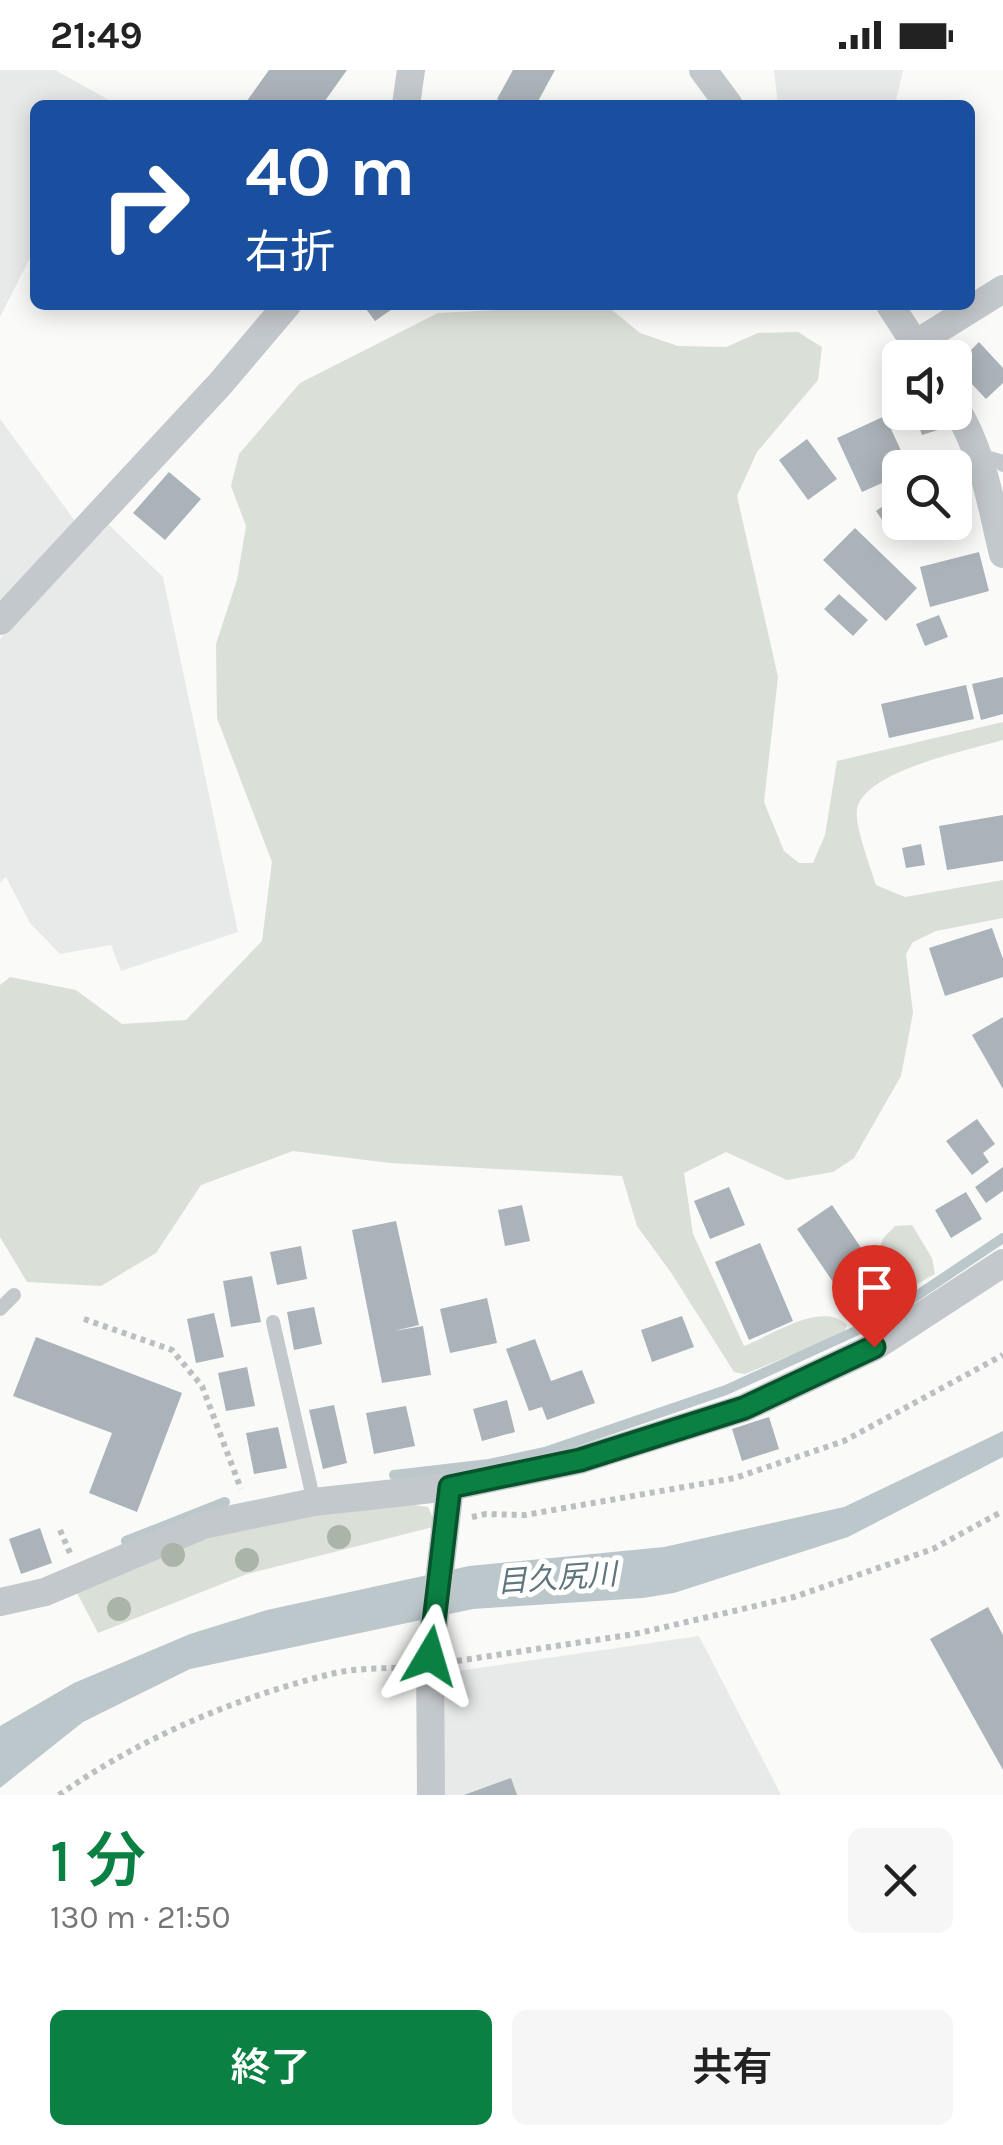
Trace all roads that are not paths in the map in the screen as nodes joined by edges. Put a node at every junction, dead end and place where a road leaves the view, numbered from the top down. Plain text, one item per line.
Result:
1 (411, 70) edge
2 (702, 70) edge
3 (407, 100) edge
4 (725, 100) edge
5 (1003, 289) edge
6 (283, 310) edge
7 (893, 310) edge
8 (975, 310) edge
9 (975, 310) edge
10 (912, 340) edge
11 (934, 340) edge
12 (970, 430) edge
13 (990, 460) edge
14 (1003, 554) edge
15 (0, 621) edge
16 (1003, 1263) edge
17 (14, 1295) dead end
18 (0, 1309) edge
19 (274, 1322) dead end
20 (450, 1487) junction
21 (314, 1502) junction
22 (0, 1602) edge
23 (430, 1795) edge

1 - 3 street
2 - 4 street
5 - 8 street
6 - 15 street
7 - 10 street
9 - 11 street
12 - 13 street
13 - 14 street
16 - 20 street
17 - 18 lane
19 - 21 lane
20 - 21 street
20 - 23 street
21 - 22 street

